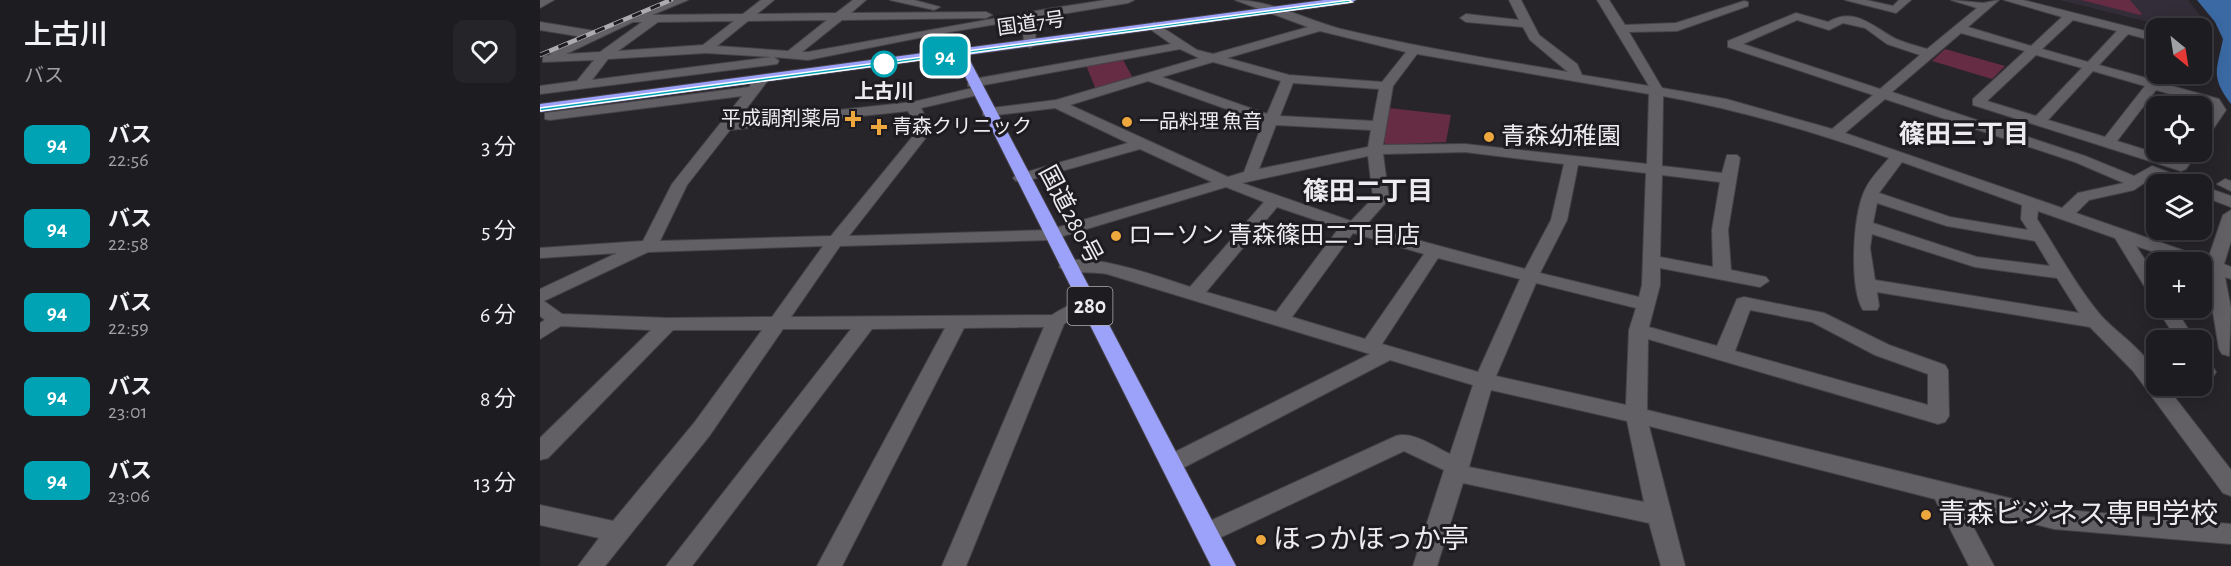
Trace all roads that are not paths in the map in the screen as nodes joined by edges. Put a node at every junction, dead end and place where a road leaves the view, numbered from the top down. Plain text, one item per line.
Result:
1 (548, 0) edge
2 (681, 0) edge
3 (768, 0) edge
4 (860, 0) edge
5 (896, 0) edge
6 (1060, 0) edge
7 (1128, 0) edge
8 (1241, 0) edge
9 (1291, 0) edge
10 (1350, 0) edge
11 (1515, 0) edge
12 (1603, 0) edge
13 (1851, 0) edge
14 (1905, 0) edge
15 (1957, 0) edge
16 (2010, 0) edge
17 (1990, 3) edge
18 (1744, 4) dead end
19 (540, 5) edge
20 (1254, 5) junction
21 (1271, 11) junction
22 (1045, 13) junction
23 (965, 14) junction
24 (2071, 15) junction
25 (838, 17) junction
26 (743, 18) junction
27 (1466, 18) dead end
28 (632, 19) junction
29 (654, 19) junction
30 (1008, 19) junction
31 (1527, 24) junction
32 (540, 26) edge
33 (1154, 26) junction
34 (1320, 27) junction
35 (1621, 29) junction
36 (1960, 29) junction
37 (2126, 30) junction
38 (595, 35) junction
39 (2146, 35) edge
40 (1030, 40) junction
41 (1178, 46) junction
42 (706, 49) junction
43 (960, 49) junction
44 (2033, 49) junction
45 (1414, 50) junction
46 (605, 54) junction
47 (792, 54) junction
48 (1931, 55) junction
49 (816, 57) junction
50 (1215, 59) junction
51 (544, 61) edge
52 (2091, 66) junction
53 (1576, 77) junction
54 (2146, 77) edge
55 (1151, 78) junction
56 (1288, 79) junction
57 (753, 81) junction
58 (2153, 84) edge
59 (2169, 84) edge
60 (580, 85) junction
61 (1386, 86) junction
62 (975, 87) junction
63 (540, 90) edge
64 (1656, 90) junction
65 (1882, 94) junction
66 (2199, 96) edge
67 (540, 100) edge
68 (2212, 101) edge
69 (1057, 104) junction
70 (913, 106) junction
71 (545, 112) edge
72 (988, 112) junction
73 (1271, 120) junction
74 (2212, 120) edge
75 (2039, 121) junction
76 (726, 126) junction
77 (1379, 126) junction
78 (1835, 134) junction
79 (1144, 143) junction
80 (2108, 143) junction
81 (1375, 150) junction
82 (2146, 155) edge
83 (1899, 156) junction
84 (1732, 158) dead end
85 (1572, 160) junction
86 (2168, 162) edge
87 (2184, 162) edge
88 (1653, 169) junction
89 (1251, 176) junction
90 (2146, 176) edge
91 (1021, 178) junction
92 (1728, 178) junction
93 (1228, 182) junction
94 (2137, 183) junction
95 (2212, 194) edge
96 (1870, 195) junction
97 (1274, 201) junction
98 (2030, 202) junction
99 (2231, 202) edge
100 (2065, 214) junction
101 (2231, 215) edge
102 (1352, 226) junction
103 (1865, 226) junction
104 (2120, 233) junction
105 (1050, 234) junction
106 (2039, 237) junction
107 (834, 243) junction
108 (650, 244) junction
109 (1435, 250) junction
110 (540, 253) edge
111 (1652, 261) junction
112 (1068, 267) junction
113 (2222, 270) edge
114 (1722, 273) junction
115 (2062, 273) junction
116 (2146, 275) edge
117 (1530, 276) junction
118 (1760, 281) dead end
119 (1865, 284) junction
120 (1194, 294) junction
121 (540, 296) edge
122 (1647, 305) junction
123 (540, 306) edge
124 (1090, 306) junction
125 (1870, 306) dead end
126 (1281, 319) junction
127 (557, 320) junction
128 (958, 321) junction
129 (1056, 321) junction
130 (2096, 322) junction
131 (866, 323) junction
132 (668, 324) junction
133 (775, 324) junction
134 (1639, 330) junction
135 (540, 333) edge
136 (1379, 349) junction
137 (2229, 349) dead end
138 (1724, 353) junction
139 (2146, 365) edge
140 (1484, 381) junction
141 (2168, 396) edge
142 (1636, 415) junction
143 (540, 452) edge
144 (1171, 464) junction
145 (1457, 470) junction
146 (2231, 487) edge
147 (1942, 489) junction
148 (540, 515) edge
149 (1659, 515) junction
150 (618, 532) junction
151 (1207, 533) junction
152 (2231, 534) edge
153 (590, 566) edge
154 (678, 566) edge
155 (829, 566) edge
156 (954, 566) edge
157 (1224, 566) edge
158 (1425, 566) edge
159 (1673, 566) edge
160 (1982, 566) edge

1 - 19 street
2 - 28 street
3 - 26 street
4 - 25 street
5 - 23 street
6 - 22 street
7 - 22 street
8 - 20 street
9 - 20 highway, 国道7号
10 - 21 highway, 国道7号
11 - 31 street
12 - 35 street
13 - 14 street
15 - 17 street
16 - 24 street
17 - 36 street
18 - 35 street
20 - 21 street
20 - 40 highway, 国道7号
21 - 33 highway, 国道7号
21 - 34 street
22 - 30 street
22 - 40 street
23 - 25 street
23 - 30 street
24 - 37 street
24 - 44 street
25 - 26 street
25 - 47 street
26 - 29 street
26 - 42 street
27 - 31 street
28 - 29 street
28 - 38 street
29 - 46 street
30 - 49 street
31 - 53 street
32 - 38 street
33 - 40 highway, 国道7号
33 - 41 street
34 - 45 street
34 - 50 street
35 - 64 street
36 - 44 street
36 - 48 street
37 - 39 street
37 - 52 street
38 - 51 street
40 - 43 highway, 国道7号
41 - 50 street
41 - 62 street
42 - 46 street
42 - 47 street
43 - 49 highway, 国道7号
43 - 57 highway, 国道7号
43 - 62 highway, 国道280号 / 280
44 - 52 street
44 - 75 street
45 - 53 street
45 - 61 street
46 - 51 street
46 - 60 street
47 - 49 street
48 - 65 street
48 - 65 street
49 - 57 highway, 国道7号
49 - 60 street
50 - 55 street
50 - 56 street
52 - 54 street
52 - 75 street
53 - 64 street
55 - 69 street
55 - 73 street
56 - 61 street
56 - 73 street
57 - 67 highway, 国道7号
57 - 71 street
57 - 76 street
58 - 80 street
59 - 66 street
60 - 63 street
61 - 77 street
62 - 70 street
62 - 72 highway, 国道280号 / 280
64 - 78 street
64 - 88 street
65 - 78 street
65 - 94 street
68 - 74 street
69 - 72 street
69 - 79 street
70 - 76 street
70 - 107 street
72 - 91 highway, 国道280号 / 280
73 - 77 street
73 - 89 street
75 - 80 street
76 - 108 street
77 - 81 street
78 - 83 street
79 - 91 street
79 - 93 street
80 - 82 street
81 - 85 street
81 - 89 street
81 - 102 street
83 - 96 street
83 - 98 street
84 - 92 street
85 - 88 street
85 - 117 street
86 - 87 street
88 - 92 street
88 - 111 street
89 - 93 street
90 - 94 street
91 - 105 highway, 国道280号 / 280
92 - 114 street
93 - 97 street
93 - 105 street
94 - 100 street
95 - 99 street
96 - 103 street
96 - 106 street
97 - 102 street
97 - 120 street
98 - 100 street
98 - 106 street
100 - 104 street
101 - 113 street
102 - 109 street
102 - 126 street
103 - 115 street
103 - 119 street
104 - 113 street
104 - 116 street
105 - 107 street
105 - 112 highway, 国道280号 / 280
106 - 115 street
107 - 108 street
107 - 133 street
108 - 110 street
108 - 121 street
109 - 117 street
109 - 136 street
111 - 114 street
111 - 122 street
112 - 120 street
112 - 124 highway, 国道280号 / 280
113 - 137 street
114 - 118 street
115 - 130 street
117 - 122 street
117 - 140 street
119 - 125 street
119 - 130 street
120 - 126 street
122 - 134 street
123 - 127 street
124 - 129 street
124 - 144 highway, 国道280号 / 280
126 - 136 street
127 - 132 street
127 - 135 street
128 - 129 street
128 - 131 street
128 - 155 street
129 - 156 street
130 - 139 street
131 - 133 street
131 - 154 street
132 - 133 street
132 - 143 street
133 - 150 street
134 - 138 street
134 - 142 street
136 - 140 street
136 - 144 street
138 - 138 street
140 - 142 street
140 - 145 street
141 - 146 street
142 - 147 street
142 - 149 street
144 - 151 highway, 国道280号 / 280
145 - 149 street
145 - 151 street
145 - 158 street
147 - 152 street
147 - 160 street
148 - 150 street
149 - 159 street
150 - 153 street
151 - 157 highway, 国道280号 / 280

